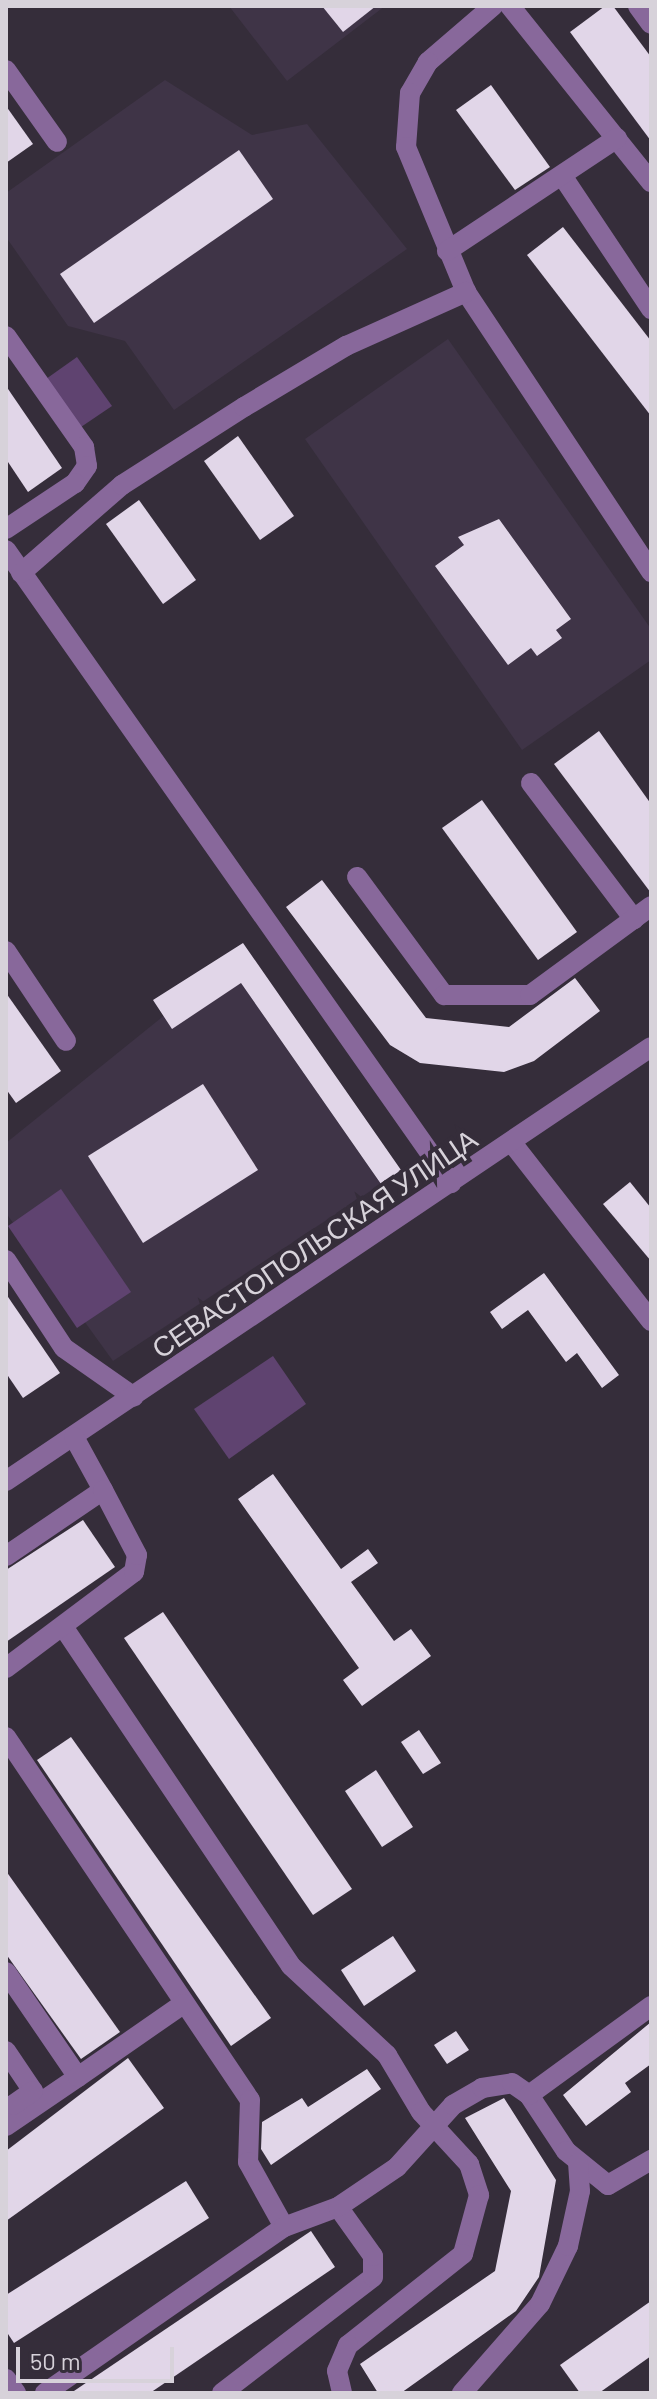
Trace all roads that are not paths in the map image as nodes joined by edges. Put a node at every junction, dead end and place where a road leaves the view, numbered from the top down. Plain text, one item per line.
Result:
1 (493, 6) edge
2 (510, 6) edge
3 (638, 6) edge
4 (651, 24) edge
5 (6, 70) edge
6 (617, 138) junction
7 (57, 142) dead end
8 (563, 177) junction
9 (651, 182) edge
10 (447, 251) junction
11 (466, 292) junction
12 (651, 309) edge
13 (6, 336) edge
14 (6, 529) edge
15 (6, 550) edge
16 (651, 572) edge
17 (21, 573) junction
18 (531, 783) dead end
19 (357, 877) dead end
20 (642, 912) edge
21 (6, 951) edge
22 (66, 1041) dead end
23 (651, 1047) edge
24 (512, 1143) junction
25 (451, 1183) junction
26 (6, 1260) edge
27 (651, 1321) edge
28 (134, 1397) junction
29 (74, 1437) junction
30 (7, 1477) edge
31 (103, 1490) junction
32 (6, 1556) edge
33 (64, 1628) junction
34 (6, 1668) edge
35 (6, 1737) edge
36 (6, 1972) edge
37 (183, 2004) junction
38 (651, 2006) edge
39 (6, 2051) edge
40 (78, 2077) junction
41 (529, 2095) junction
42 (6, 2110) edge
43 (433, 2122) junction
44 (6, 2126) edge
45 (651, 2160) edge
46 (578, 2163) junction
47 (338, 2207) junction
48 (284, 2227) junction
49 (6, 2379) edge
50 (16, 2393) edge
51 (45, 2393) edge
52 (222, 2393) edge
53 (342, 2393) edge
54 (462, 2393) edge

1 - 10 street
2 - 6 street
3 - 4 street
5 - 7 street
6 - 8 street
6 - 9 street
8 - 10 street
8 - 12 street
10 - 11 street
11 - 16 street
11 - 17 street
13 - 14 street
15 - 17 street
17 - 25 street
18 - 20 street
19 - 20 street
21 - 22 street
23 - 24 street, СЕВАСТОПОЛЬСКАЯ УЛИЦА
24 - 25 street, СЕВАСТОПОЛЬСКАЯ УЛИЦА
24 - 27 street
25 - 28 street, СЕВАСТОПОЛЬСКАЯ УЛИЦА
26 - 28 street
28 - 29 street, СЕВАСТОПОЛЬСКАЯ УЛИЦА
29 - 30 street, СЕВАСТОПОЛЬСКАЯ УЛИЦА
29 - 31 street
31 - 32 street
31 - 33 street
33 - 34 street
33 - 43 street
35 - 37 street
36 - 40 street
37 - 40 street
37 - 48 street
38 - 41 street
39 - 42 street
40 - 44 street
41 - 43 street
41 - 46 street
43 - 47 street
43 - 53 street
45 - 46 street
46 - 54 street
47 - 48 street
47 - 52 street
48 - 51 street
49 - 50 street

